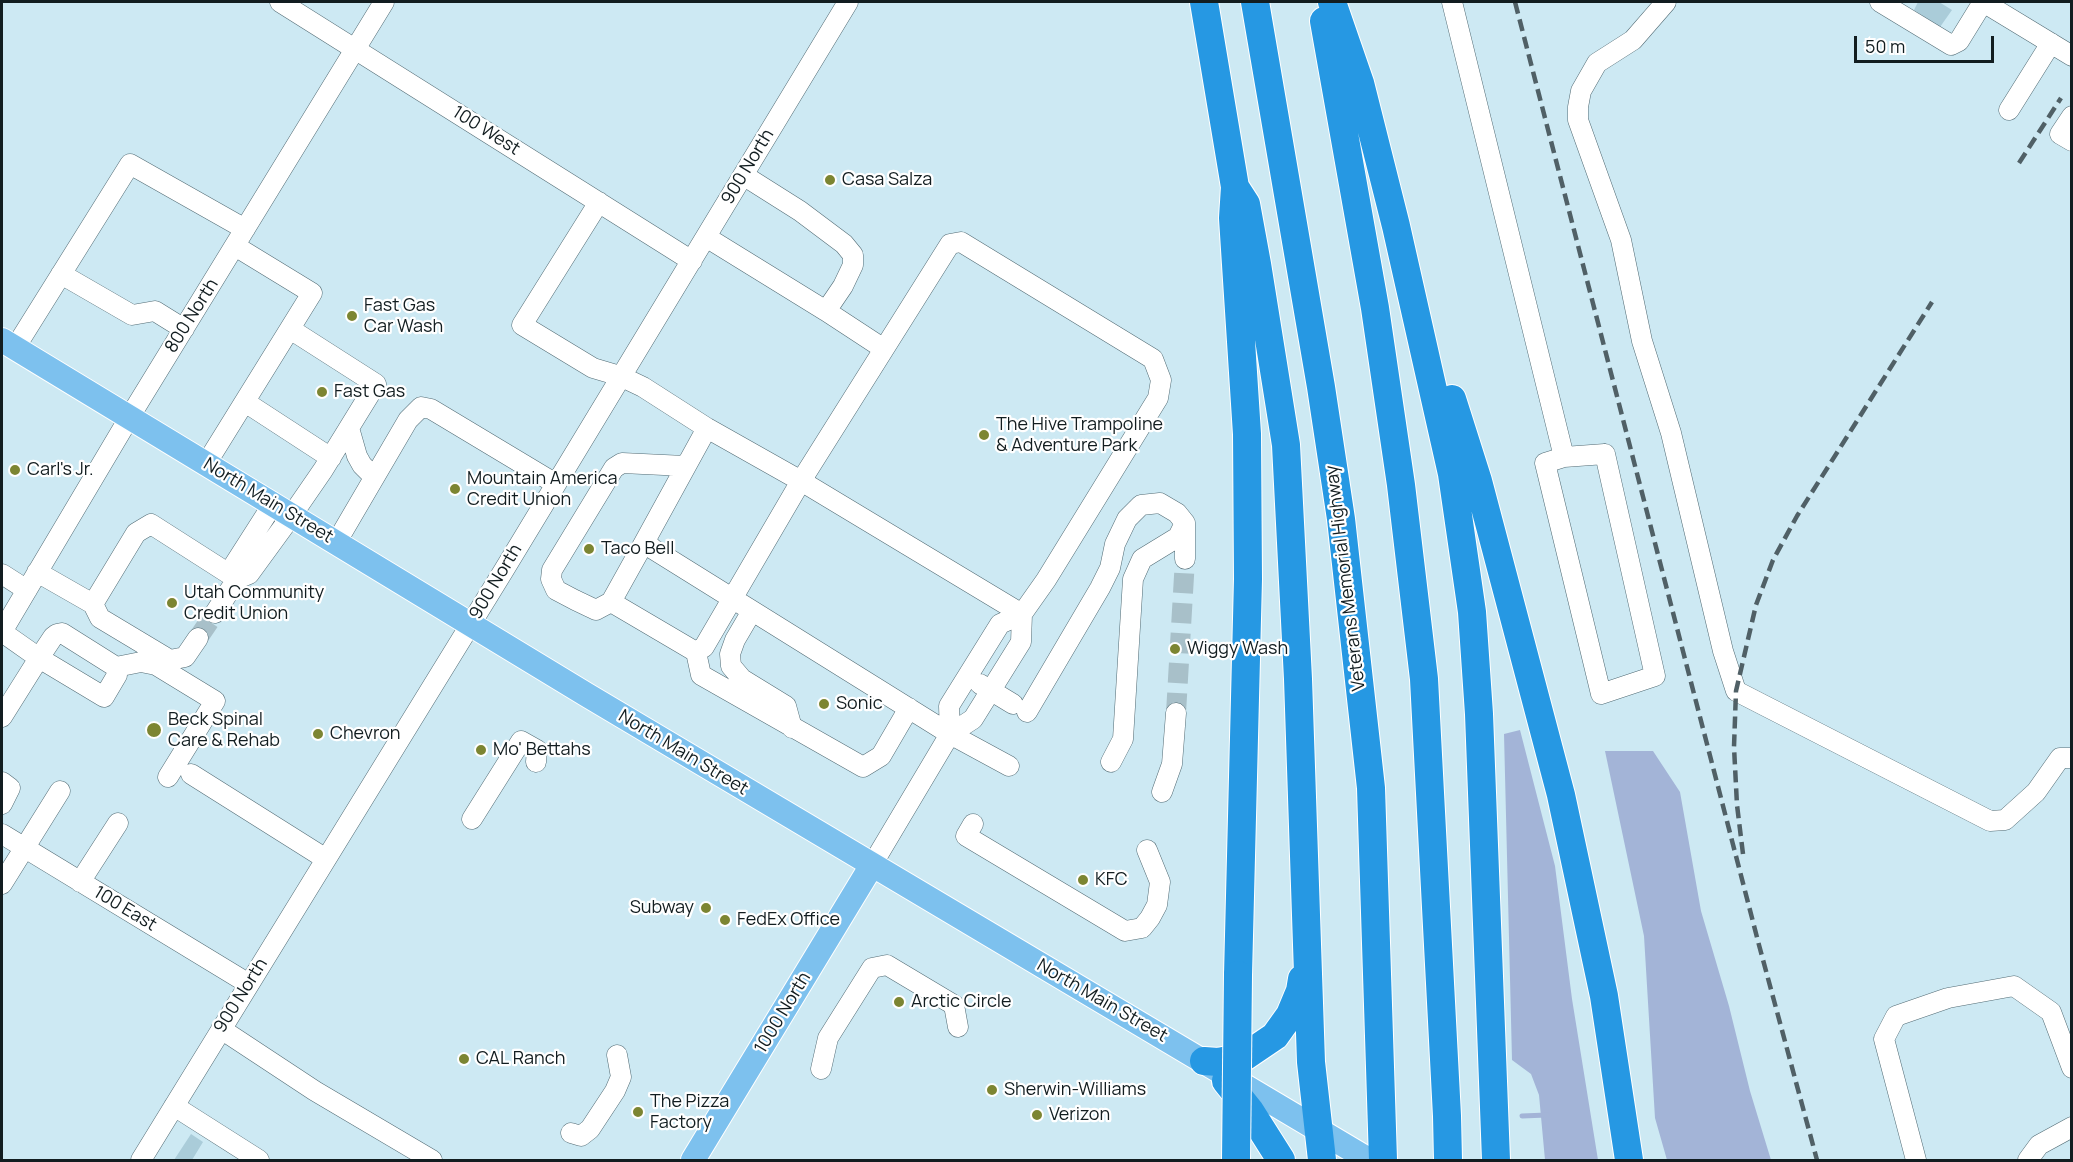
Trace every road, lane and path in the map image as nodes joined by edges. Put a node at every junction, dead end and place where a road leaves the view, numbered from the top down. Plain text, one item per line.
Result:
1 (280, 2) edge
2 (384, 2) edge
3 (848, 2) edge
4 (1204, 2) edge
5 (1255, 2) edge
6 (1320, 2) edge
7 (1332, 2) edge
8 (1452, 2) edge
9 (1666, 2) edge
10 (1880, 2) edge
11 (1983, 2) edge
12 (2051, 44) junction
13 (356, 48) junction
14 (2072, 56) edge
15 (2009, 110) dead end
16 (2072, 116) edge
17 (2072, 141) edge
18 (743, 176) junction
19 (1235, 187) junction
20 (599, 202) junction
21 (1396, 226) junction
22 (245, 229) junction
23 (706, 237) junction
24 (235, 246) junction
25 (692, 261) junction
26 (61, 274) junction
27 (826, 311) junction
28 (184, 329) junction
29 (290, 329) junction
30 (8, 344) edge
31 (884, 349) junction
32 (620, 376) junction
33 (245, 402) junction
34 (129, 418) junction
35 (349, 428) junction
36 (707, 428) junction
37 (1564, 457) junction
38 (331, 458) junction
39 (206, 464) junction
40 (685, 466) junction
41 (374, 477) junction
42 (801, 481) junction
43 (556, 484) junction
44 (282, 510) junction
45 (1185, 522) junction
46 (645, 541) junction
47 (336, 543) junction
48 (1185, 559) tunnel mouth
49 (37, 572) junction
50 (2, 574) edge
51 (237, 579) junction
52 (27, 590) junction
53 (732, 599) junction
54 (611, 602) junction
55 (93, 604) junction
56 (752, 611) junction
57 (215, 613) tunnel mouth
58 (1022, 614) junction
59 (471, 624) junction
60 (2, 632) edge
61 (198, 638) tunnel mouth
62 (696, 652) junction
63 (39, 658) junction
64 (116, 667) junction
65 (967, 676) junction
66 (991, 690) junction
67 (909, 708) junction
68 (1176, 713) tunnel mouth
69 (2, 717) edge
70 (792, 728) junction
71 (950, 734) junction
72 (2072, 758) edge
73 (536, 762) dead end
74 (1110, 762) dead end
75 (1009, 766) dead end
76 (191, 774) dead end
77 (168, 777) dead end
78 (2, 782) edge
79 (60, 791) dead end
80 (1162, 792) dead end
81 (2, 804) edge
82 (472, 819) dead end
83 (118, 823) dead end
84 (973, 824) dead end
85 (2, 834) edge
86 (23, 848) junction
87 (1147, 850) dead end
88 (326, 858) junction
89 (872, 865) junction
90 (80, 882) junction
91 (2, 884) edge
92 (1308, 953) junction
93 (249, 984) junction
94 (958, 1027) dead end
95 (221, 1029) junction
96 (617, 1055) dead end
97 (1204, 1061) junction
98 (2072, 1068) edge
99 (821, 1069) dead end
100 (174, 1106) junction
101 (2072, 1126) edge
102 (1318, 1130) junction
103 (571, 1133) dead end
104 (1495, 1151) edge
105 (1629, 1155) edge
106 (141, 1161) edge
107 (259, 1161) edge
108 (432, 1161) edge
109 (693, 1161) edge
110 (1236, 1161) edge
111 (1281, 1161) edge
112 (1322, 1161) edge
113 (1369, 1161) edge
114 (1383, 1161) edge
115 (1448, 1161) edge
116 (1916, 1161) edge
117 (2028, 1161) edge

1 - 13 street, 100 West
2 - 13 street, 800 North
3 - 18 street, 900 North
4 - 19 highway
5 - 114 highway, Veterans Memorial Highway
6 - 115 highway
7 - 21 highway
8 - 37 street
9 - 72 street
10 - 11 street
11 - 12 street
12 - 14 street
12 - 15 street
13 - 20 street, 100 West
13 - 22 street, 800 North
16 - 17 street
18 - 23 street, 900 North
18 - 27 street
19 - 92 highway
19 - 110 highway, bridge
20 - 25 street, 100 West
20 - 32 street
21 - 104 highway
21 - 105 highway
22 - 24 street, 800 North
22 - 26 street
23 - 25 street, 900 North
23 - 27 street
24 - 28 street, 800 North
24 - 29 street
25 - 32 street, 900 North
26 - 28 street
26 - 30 street
27 - 31 street
28 - 34 street, 800 North
29 - 33 street
29 - 35 street
30 - 34 main road, North Main Street
31 - 42 street
31 - 58 street
32 - 36 street
32 - 43 street, 900 North
33 - 38 street
33 - 39 street
34 - 39 main road, North Main Street
34 - 49 street, 800 North
35 - 38 street
35 - 41 street
36 - 40 street
36 - 42 street
37 - 37 street
38 - 44 street
39 - 44 main road, North Main Street
40 - 46 street
40 - 54 street
41 - 43 street
41 - 47 street
42 - 53 street
42 - 58 street
43 - 59 street, 900 North
44 - 47 main road, North Main Street
44 - 51 street
45 - 48 street
45 - 66 street
45 - 74 street
46 - 53 street
46 - 54 street
47 - 59 main road, North Main Street
49 - 52 street, 800 North
49 - 55 street
50 - 52 street
51 - 55 street
51 - 57 street
52 - 60 street, 800 North
53 - 56 street
53 - 62 street
54 - 62 street
55 - 61 street
56 - 67 street
56 - 70 street
58 - 65 street
58 - 66 street
59 - 88 street, 900 North
59 - 89 main road, North Main Street
60 - 63 street
62 - 70 street
63 - 64 street
63 - 64 street
63 - 69 street
64 - 77 street
65 - 66 street
65 - 71 street
66 - 71 street
67 - 70 street
67 - 71 street
68 - 80 street
71 - 75 street
71 - 89 street
73 - 82 street
76 - 88 street
78 - 81 street
79 - 86 street
83 - 90 street
84 - 87 street
85 - 86 street, 100 East
86 - 90 street, 100 East
86 - 91 street
88 - 93 street, 900 North
89 - 97 main road, North Main Street
89 - 109 main road, 1000 North
90 - 93 street, 100 East
92 - 97 highway
92 - 102 highway
93 - 95 street, 900 North
94 - 99 street
95 - 100 street, 900 North
95 - 108 street
96 - 103 street
97 - 102 main road, North Main Street
97 - 111 highway
98 - 116 street
100 - 106 street, 900 North
100 - 107 street
101 - 117 street
102 - 112 highway
102 - 113 main road, North Main Street

